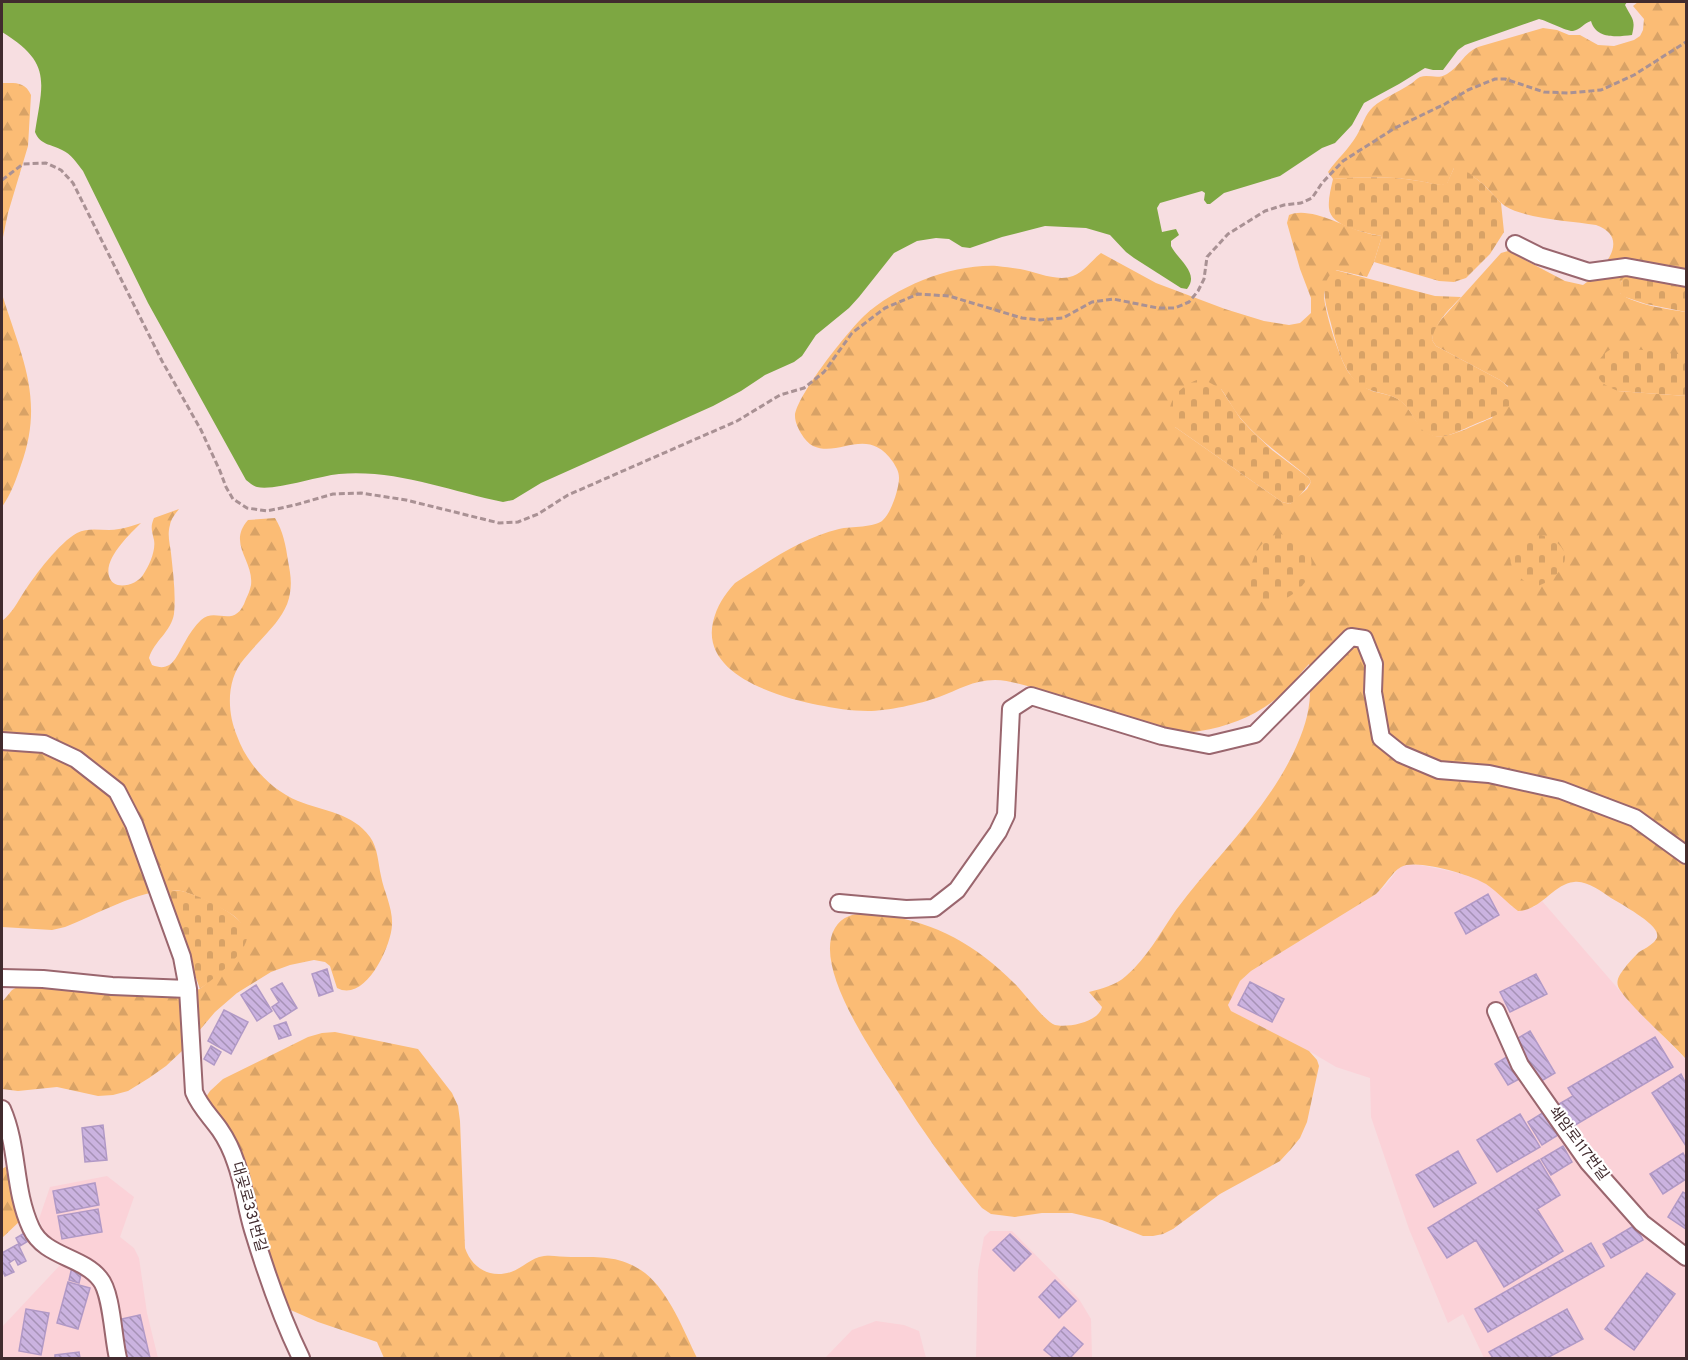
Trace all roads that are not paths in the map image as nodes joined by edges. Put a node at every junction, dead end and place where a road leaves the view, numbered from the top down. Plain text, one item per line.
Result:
1 (1515, 244) dead end
2 (1686, 279) edge
3 (2, 741) edge
4 (1686, 855) edge
5 (839, 903) dead end
6 (2, 978) edge
7 (188, 988) junction
8 (1496, 1011) dead end
9 (2, 1109) edge
10 (1686, 1257) edge
11 (118, 1359) edge
12 (301, 1359) edge

1 - 2 lane
3 - 7 lane, 대곶로331번길
4 - 5 lane
6 - 7 lane
7 - 12 lane, 대곶로331번길
8 - 10 lane, 쇄암로117번길
9 - 11 lane

